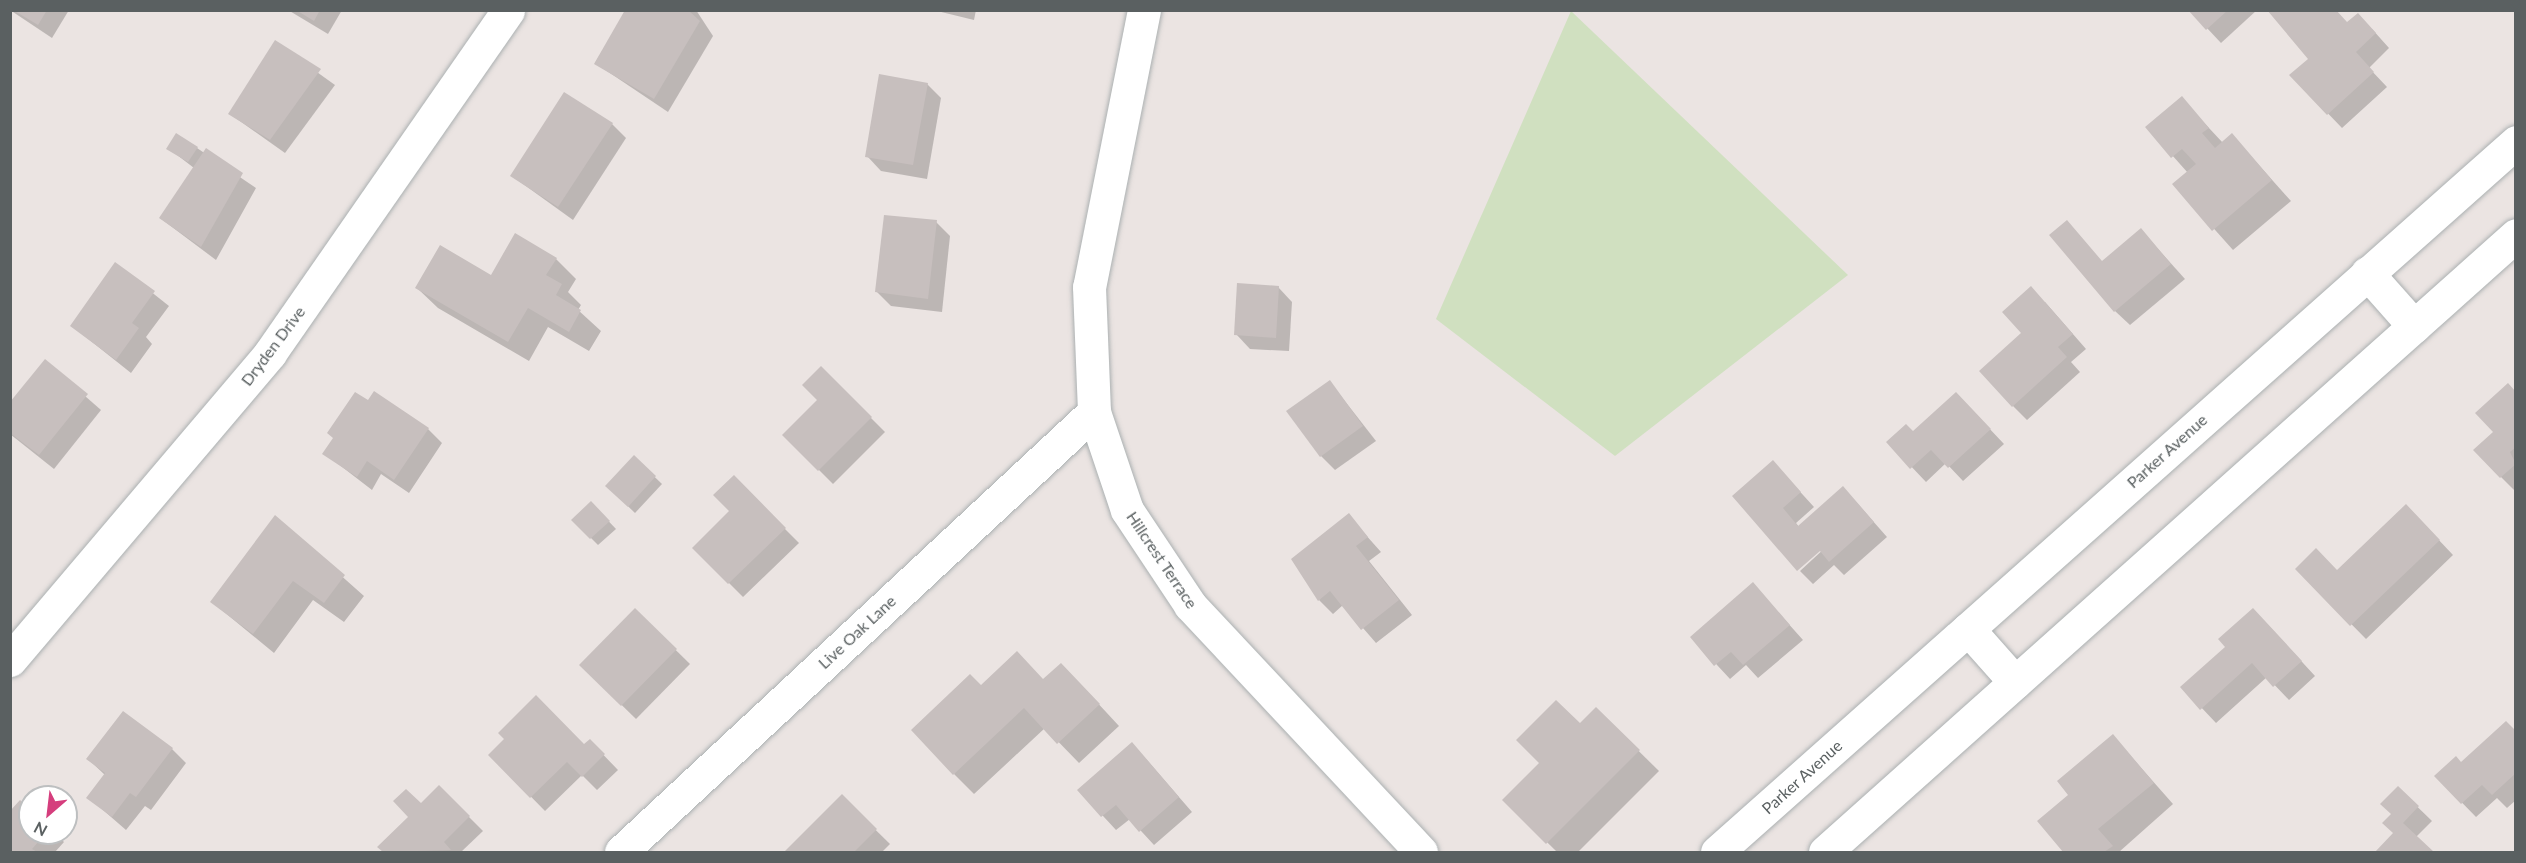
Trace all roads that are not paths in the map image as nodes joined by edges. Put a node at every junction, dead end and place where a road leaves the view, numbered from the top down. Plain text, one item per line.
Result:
1 (508, 10) edge
2 (1144, 10) edge
3 (2516, 142) edge
4 (2516, 235) edge
5 (2367, 273) junction
6 (2414, 326) junction
7 (1094, 412) junction
8 (1968, 629) junction
9 (10, 660) edge
10 (2015, 682) junction
11 (621, 852) edge
12 (1421, 852) edge
13 (1717, 852) edge
14 (1825, 852) edge

1 - 9 street, Dryden Drive
2 - 7 street, Hillcrest Terrace
3 - 5 street, Parker Avenue
4 - 6 street
5 - 6 street
5 - 8 street, Parker Avenue
6 - 10 street
7 - 11 street, Live Oak Lane
7 - 12 street, Hillcrest Terrace
8 - 10 street
8 - 13 street, Parker Avenue
10 - 14 street

